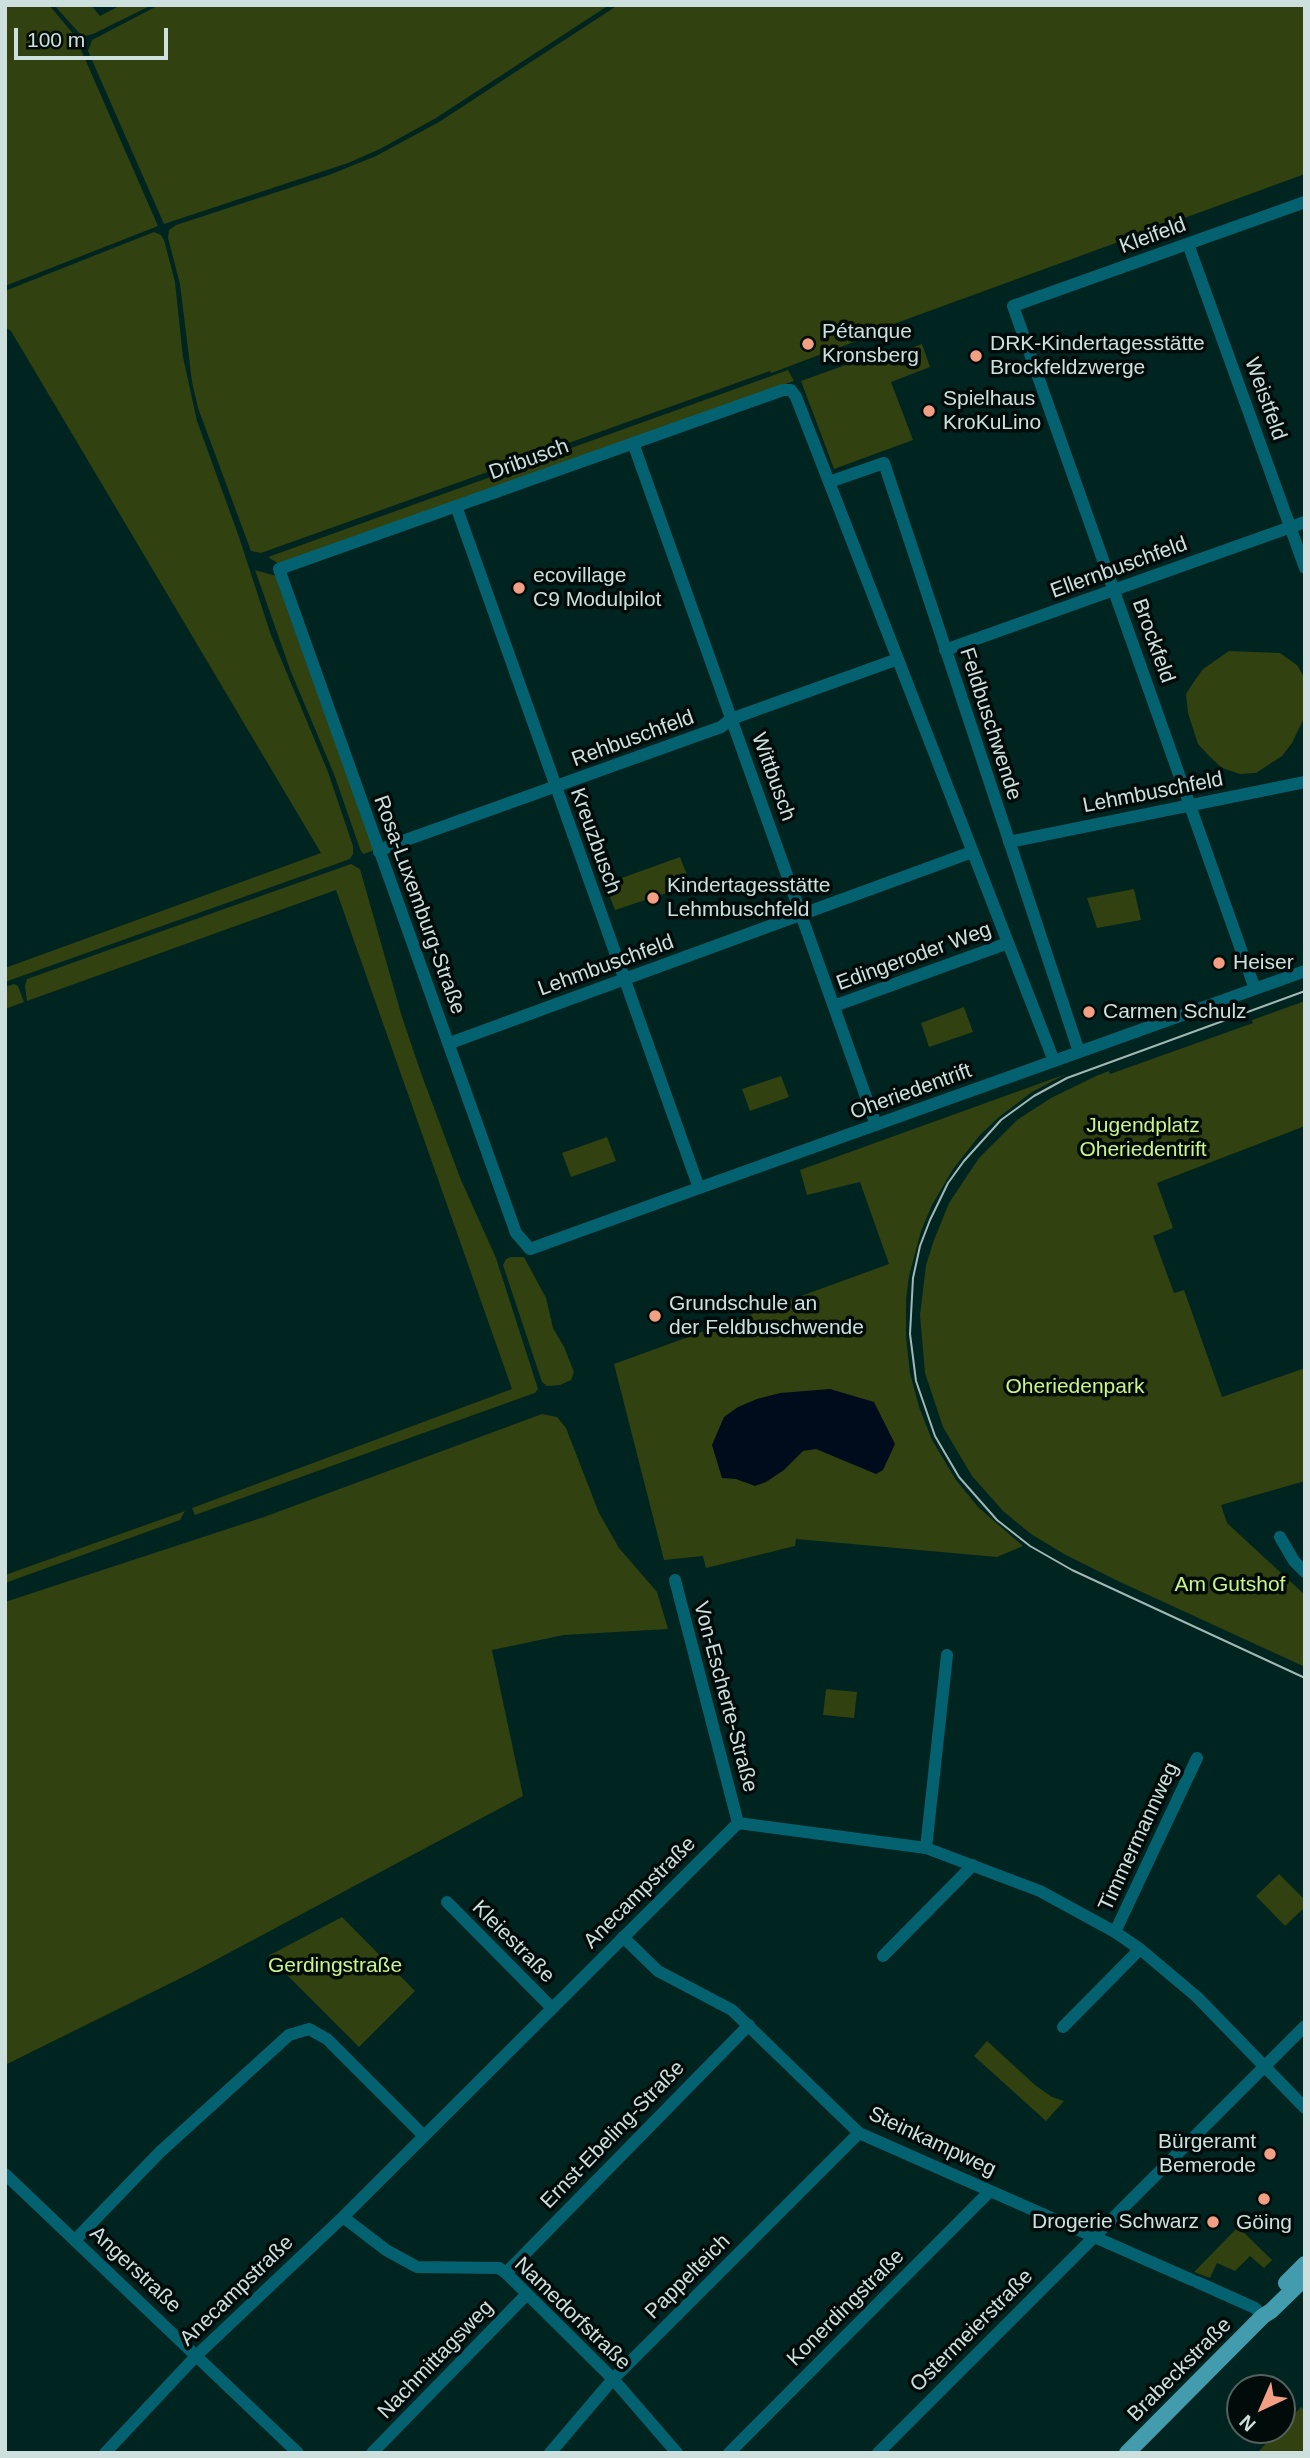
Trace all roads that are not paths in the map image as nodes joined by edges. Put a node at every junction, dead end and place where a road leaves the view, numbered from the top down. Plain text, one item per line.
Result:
1 (1305, 202) edge
2 (1188, 244) junction
3 (1013, 306) joint
4 (633, 443) junction
5 (829, 482) junction
6 (456, 506) junction
7 (1305, 522) edge
8 (1290, 527) junction
9 (1305, 568) edge
10 (279, 569) joint
11 (1114, 590) junction
12 (945, 650) junction
13 (898, 659) junction
14 (731, 719) junction
15 (1305, 782) edge
16 (555, 787) junction
17 (1190, 805) junction
18 (1009, 842) junction
19 (379, 852) junction
20 (972, 852) junction
21 (801, 914) junction
22 (1008, 943) junction
23 (1305, 971) edge
24 (626, 980) junction
25 (1255, 989) junction
26 (834, 1006) junction
27 (450, 1043) junction
28 (1079, 1052) junction
29 (1054, 1061) junction
30 (876, 1125) junction
31 (699, 1188) junction
32 (530, 1249) joint
33 (1280, 1537) dead end
34 (1305, 1572) edge
35 (675, 1580) dead end
36 (947, 1656) dead end
37 (1197, 1758) dead end
38 (738, 1823) junction
39 (926, 1848) junction
40 (972, 1865) junction
41 (447, 1902) dead end
42 (1115, 1932) junction
43 (623, 1937) junction
44 (1140, 1949) junction
45 (883, 1956) dead end
46 (552, 2008) junction
47 (749, 2025) junction
48 (1305, 2026) edge
49 (1063, 2027) dead end
50 (1265, 2066) junction
51 (1305, 2108) edge
52 (859, 2133) junction
53 (424, 2136) junction
54 (5, 2174) edge
55 (990, 2191) junction
56 (343, 2217) junction
57 (1094, 2238) junction
58 (75, 2240) junction
59 (1305, 2264) edge
60 (506, 2273) junction
61 (1305, 2278) edge
62 (527, 2294) junction
63 (1263, 2316) junction
64 (197, 2356) junction
65 (613, 2379) junction
66 (105, 2453) edge
67 (298, 2453) edge
68 (372, 2453) edge
69 (550, 2453) edge
70 (677, 2453) edge
71 (729, 2453) edge
72 (878, 2453) edge
73 (1127, 2453) edge

1 - 2 street, Kleifeld
2 - 3 street, Kleifeld
2 - 8 street, Weistfeld
3 - 11 street, Brockfeld
4 - 5 street, Dribusch
4 - 6 street, Dribusch
4 - 14 street, Wittbusch
5 - 12 street, Feldbuschwende
5 - 13 street
6 - 10 street, Dribusch
6 - 16 street, Kreuzbusch
7 - 8 street, Ellernbuschfeld
8 - 9 street, Weistfeld
8 - 11 street, Ellernbuschfeld
10 - 19 street, Rosa-Luxemburg-Straße
11 - 12 street, Ellernbuschfeld
11 - 17 street, Brockfeld
12 - 18 street, Feldbuschwende
13 - 14 street, Rehbuschfeld
13 - 20 street
14 - 16 street, Rehbuschfeld
14 - 21 street, Wittbusch
15 - 17 street, Lehmbuschfeld
16 - 19 street, Rehbuschfeld
16 - 24 street, Kreuzbusch
17 - 18 street, Lehmbuschfeld
17 - 25 street, Brockfeld
18 - 28 street, Feldbuschwende
19 - 27 street, Rosa-Luxemburg-Straße
20 - 21 street, Lehmbuschfeld
20 - 22 street
21 - 24 street, Lehmbuschfeld
21 - 26 street, Wittbusch
22 - 26 street, Edingeroder Weg
22 - 29 street
23 - 25 street, Oheriedentrift
24 - 27 street, Lehmbuschfeld
24 - 31 street, Kreuzbusch
25 - 28 street, Oheriedentrift
26 - 30 street, Wittbusch
27 - 32 street, Rosa-Luxemburg-Straße
28 - 29 street, Oheriedentrift
29 - 30 street, Oheriedentrift
30 - 31 street, Oheriedentrift
31 - 32 street, Oheriedentrift
33 - 34 street
35 - 38 street, Von-Escherte-Straße
36 - 39 street
37 - 42 street, Timmermannweg
38 - 39 street
38 - 43 street, Anecampstraße
39 - 40 street
40 - 42 street
40 - 45 street
41 - 46 street, Kleiestraße
42 - 44 street
43 - 46 street, Anecampstraße
43 - 47 street, Steinkampweg
44 - 49 street
44 - 50 street
46 - 53 street, Anecampstraße
47 - 52 street, Steinkampweg
47 - 60 street, Ernst-Ebeling-Straße
48 - 50 street, Ostermeierstraße
50 - 51 street
50 - 57 street, Ostermeierstraße
52 - 55 street, Steinkampweg
52 - 65 street, Pappelteich
53 - 56 street, Anecampstraße
53 - 58 street
54 - 58 street, Angerstraße
55 - 57 street, Steinkampweg
55 - 71 street, Konerdingstraße
56 - 60 street, Namedorfstraße
56 - 64 street, Anecampstraße
57 - 63 street, Steinkampweg
57 - 72 street, Ostermeierstraße
58 - 64 street, Angerstraße
59 - 63 main road, Brabeckstraße
60 - 62 street, Namedorfstraße
61 - 63 main road, Brabeckstraße
62 - 65 street, Namedorfstraße
62 - 68 street, Nachmittagsweg
63 - 73 main road, Brabeckstraße
64 - 66 street, Anecampstraße
64 - 67 street, Angerstraße
65 - 69 street, Pappelteich
65 - 70 street, Namedorfstraße

